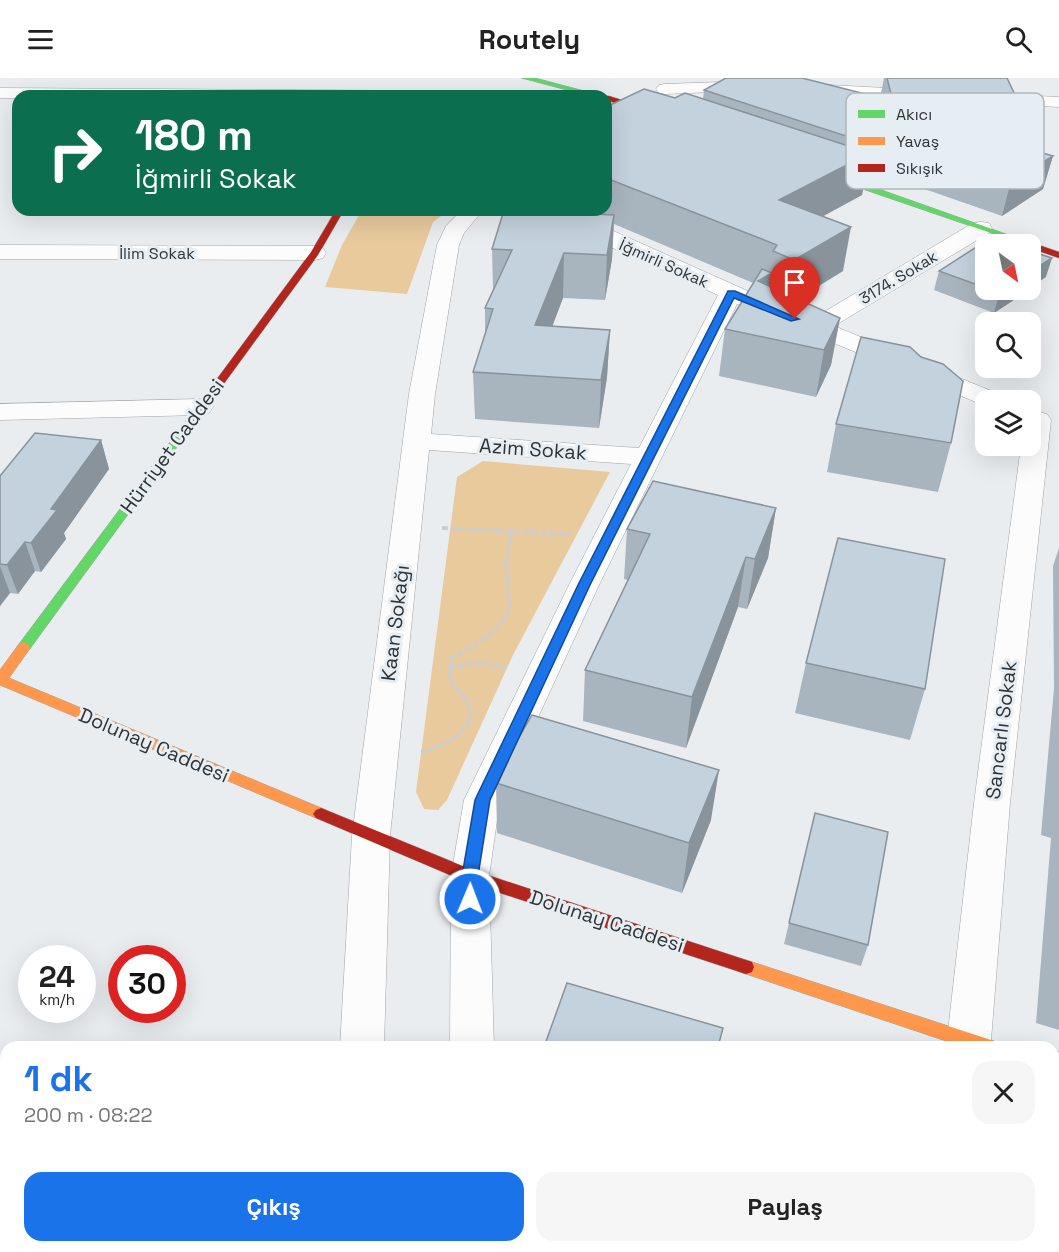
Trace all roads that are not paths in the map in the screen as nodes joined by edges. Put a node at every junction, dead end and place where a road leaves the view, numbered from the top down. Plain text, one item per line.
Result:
1 (46, 78) edge
2 (526, 78) edge
3 (672, 84) edge
4 (766, 87) edge
5 (789, 88) edge
6 (24, 90) edge
7 (575, 90) edge
8 (888, 93) edge
9 (612, 101) edge
10 (1044, 101) edge
11 (1059, 102) edge
12 (679, 122) edge
13 (811, 168) edge
14 (846, 180) edge
15 (870, 189) edge
16 (337, 216) edge
17 (467, 216) edge
18 (551, 216) edge
19 (981, 228) junction
20 (998, 234) edge
21 (1041, 249) edge
22 (0, 252) edge
23 (315, 253) junction
24 (1059, 255) edge
25 (731, 293) junction
26 (816, 327) junction
27 (975, 393) edge
28 (200, 406) junction
29 (0, 412) edge
30 (1043, 422) edge
31 (417, 441) junction
32 (649, 457) junction
33 (0, 680) edge
34 (371, 836) junction
35 (470, 876) junction
36 (362, 1041) edge
37 (472, 1041) edge
38 (972, 1041) edge
39 (978, 1041) edge

1 - 6 street
2 - 7 street
3 - 4 street
3 - 9 street
5 - 8 street
9 - 12 street
10 - 11 street
13 - 14 street
15 - 19 street
16 - 23 street, Hürriyet Caddesi
17 - 31 street, Kaan Sokağı
18 - 25 street, İğmirli Sokak
19 - 20 street
19 - 26 street, 3174. Sokak
21 - 24 street
22 - 23 street, İlim Sokak
23 - 28 street, Hürriyet Caddesi
25 - 26 street, İğmirli Sokak
25 - 32 street
26 - 27 street, İğmirli Sokak
28 - 29 street
28 - 33 street, Hürriyet Caddesi
30 - 39 street, Sancarlı Sokak
31 - 32 street, Azim Sokak
31 - 34 street, Kaan Sokağı
32 - 35 street
33 - 34 street, Dolunay Caddesi
34 - 35 street, Dolunay Caddesi
34 - 36 street, Kaan Sokağı
35 - 37 street
35 - 38 street, Dolunay Caddesi

